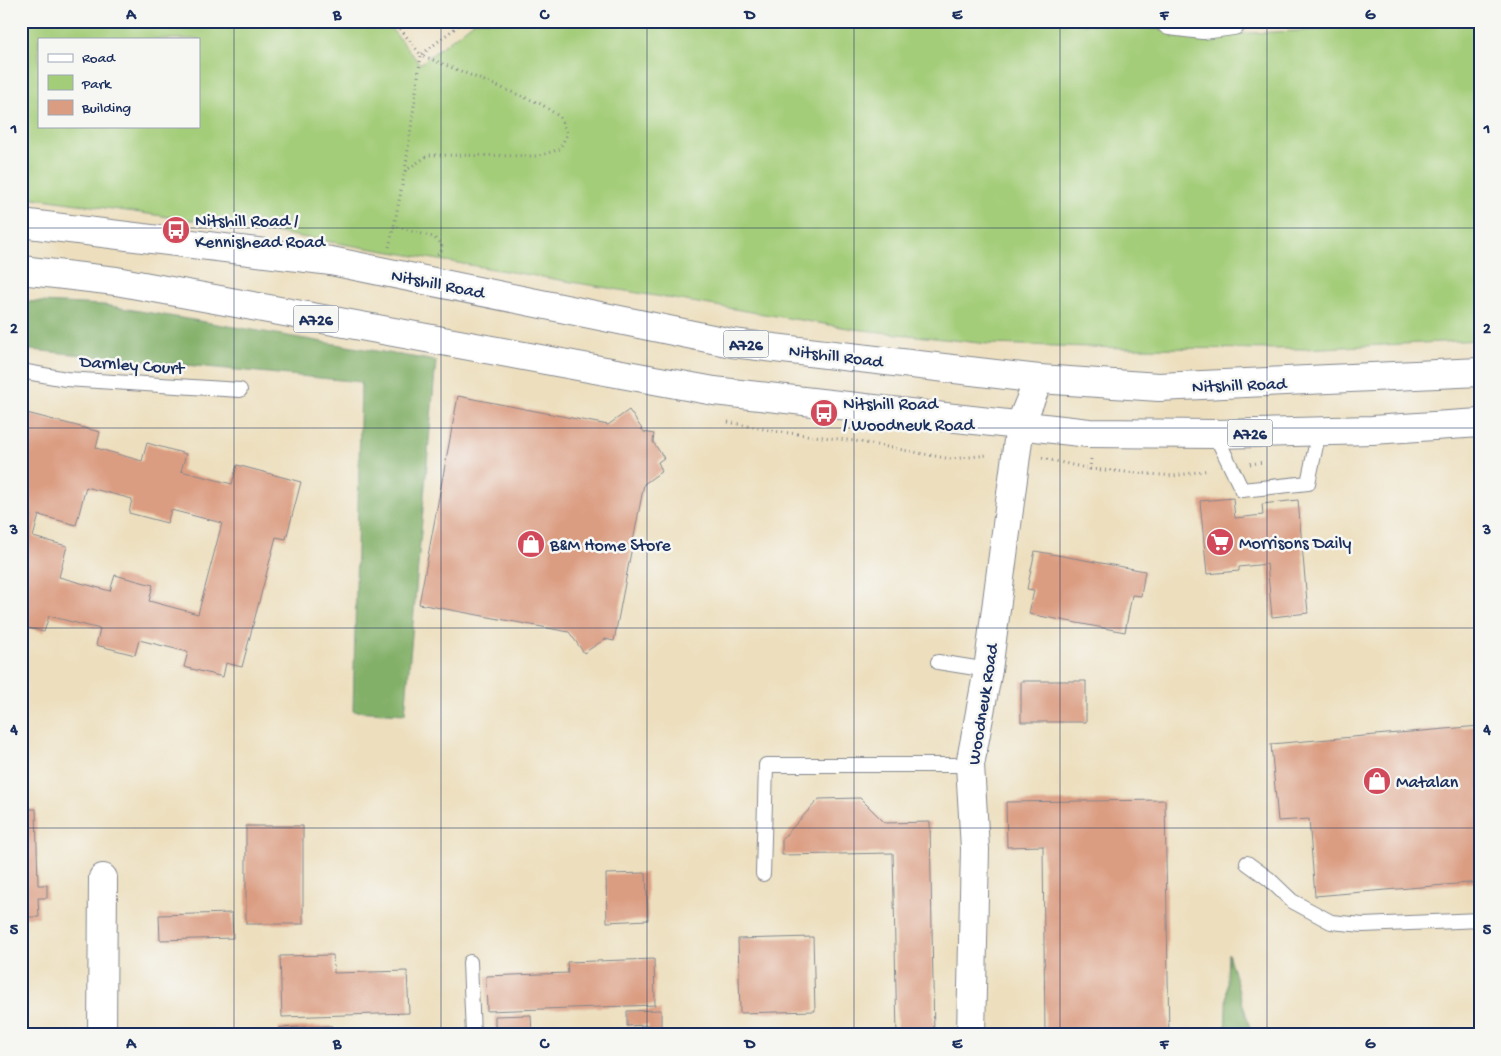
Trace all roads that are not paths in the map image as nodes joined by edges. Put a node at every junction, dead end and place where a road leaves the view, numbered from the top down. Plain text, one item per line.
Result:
1 (1170, 21) edge
2 (1233, 21) edge
3 (21, 223) edge
4 (21, 270) edge
5 (21, 370) edge
6 (1480, 372) edge
7 (1039, 378) junction
8 (240, 390) dead end
9 (1480, 423) edge
10 (1020, 425) junction
11 (1319, 431) junction
12 (1215, 434) junction
13 (938, 662) dead end
14 (988, 670) junction
15 (970, 765) junction
16 (1247, 863) dead end
17 (764, 874) dead end
18 (103, 878) dead end
19 (1480, 920) edge
20 (470, 962) dead end
21 (102, 1035) edge
22 (473, 1035) edge
23 (971, 1035) edge

1 - 2 main road
3 - 7 main road, Nitshill Road / A726
4 - 10 main road, A726
5 - 8 lane, Darnley Court
6 - 7 main road, Nitshill Road / A726
7 - 10 main road, Woodneuk Road
9 - 11 main road, A726
10 - 12 main road, A726
10 - 14 main road, Woodneuk Road
11 - 12 main road, A726
11 - 12 lane
13 - 14 lane
14 - 15 main road, Woodneuk Road
15 - 17 lane
15 - 23 main road, Woodneuk Road
16 - 19 lane
18 - 21 main road
20 - 22 lane

